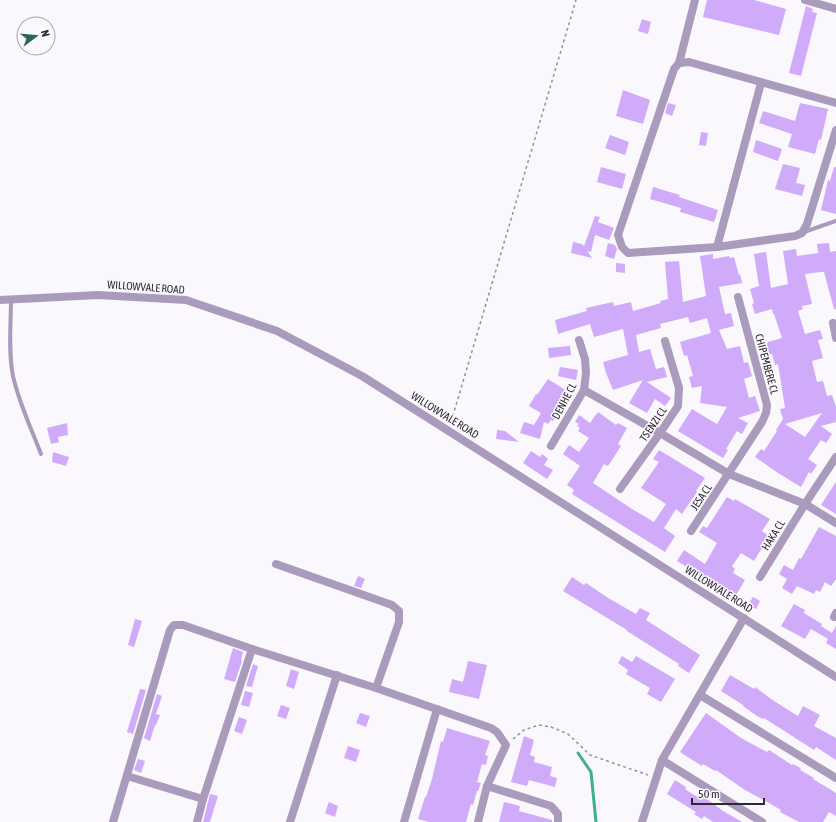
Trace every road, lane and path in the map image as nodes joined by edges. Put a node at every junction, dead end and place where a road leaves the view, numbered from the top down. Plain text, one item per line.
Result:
1 (576, 0) edge
2 (695, 0) edge
3 (805, 0) edge
4 (836, 10) edge
5 (679, 63) junction
6 (761, 83) junction
7 (836, 103) edge
8 (836, 130) edge
9 (836, 221) edge
10 (802, 232) junction
11 (717, 247) junction
12 (738, 297) dead end
13 (11, 299) junction
14 (0, 300) edge
15 (833, 323) dead end
16 (836, 338) edge
17 (579, 340) dead end
18 (665, 341) dead end
19 (584, 390) junction
20 (449, 430) junction
21 (660, 433) junction
22 (551, 446) dead end
23 (41, 454) dead end
24 (836, 457) edge
25 (729, 474) junction
26 (620, 489) dead end
27 (805, 504) junction
28 (836, 523) edge
29 (691, 531) dead end
30 (276, 564) dead end
31 (760, 577) dead end
32 (744, 618) junction
33 (252, 649) junction
34 (337, 675) junction
35 (836, 677) edge
36 (376, 688) junction
37 (700, 695) junction
38 (437, 709) junction
39 (506, 745) junction
40 (662, 760) junction
41 (127, 776) junction
42 (656, 778) junction
43 (836, 778) edge
44 (487, 786) junction
45 (203, 799) junction
46 (113, 822) edge
47 (196, 822) edge
48 (290, 822) edge
49 (404, 822) edge
50 (478, 822) edge
51 (558, 822) edge
52 (642, 822) edge
53 (762, 822) edge

1 - 20 path
2 - 5 street
3 - 4 street
5 - 6 street
5 - 11 street
6 - 7 street
6 - 11 street
8 - 10 street
9 - 10 lane
10 - 11 street
12 - 25 street, CHIPEMBERE CL
13 - 14 street, WILLOWVALE ROAD
13 - 20 street, WILLOWVALE ROAD
13 - 23 lane
15 - 16 street
17 - 19 street, DENHE CL
18 - 21 street, TSENZI CL
19 - 21 street
19 - 22 street, DENHE CL
20 - 32 street, WILLOWVALE ROAD
21 - 25 street
21 - 26 street, TSENZI CL
24 - 27 street, HAKA CL
25 - 27 street
25 - 29 street, JESA CL
27 - 28 street
27 - 31 street, HAKA CL
30 - 36 street
32 - 35 street, WILLOWVALE ROAD
32 - 37 street
33 - 34 street
33 - 41 street
33 - 45 street
34 - 36 street
34 - 48 street
36 - 38 street
37 - 40 street
37 - 43 street
38 - 39 street
38 - 49 street
39 - 42 path
39 - 44 street
40 - 42 street
40 - 53 street
41 - 45 street
41 - 46 street
42 - 52 street
44 - 50 street
44 - 51 street
45 - 47 street

